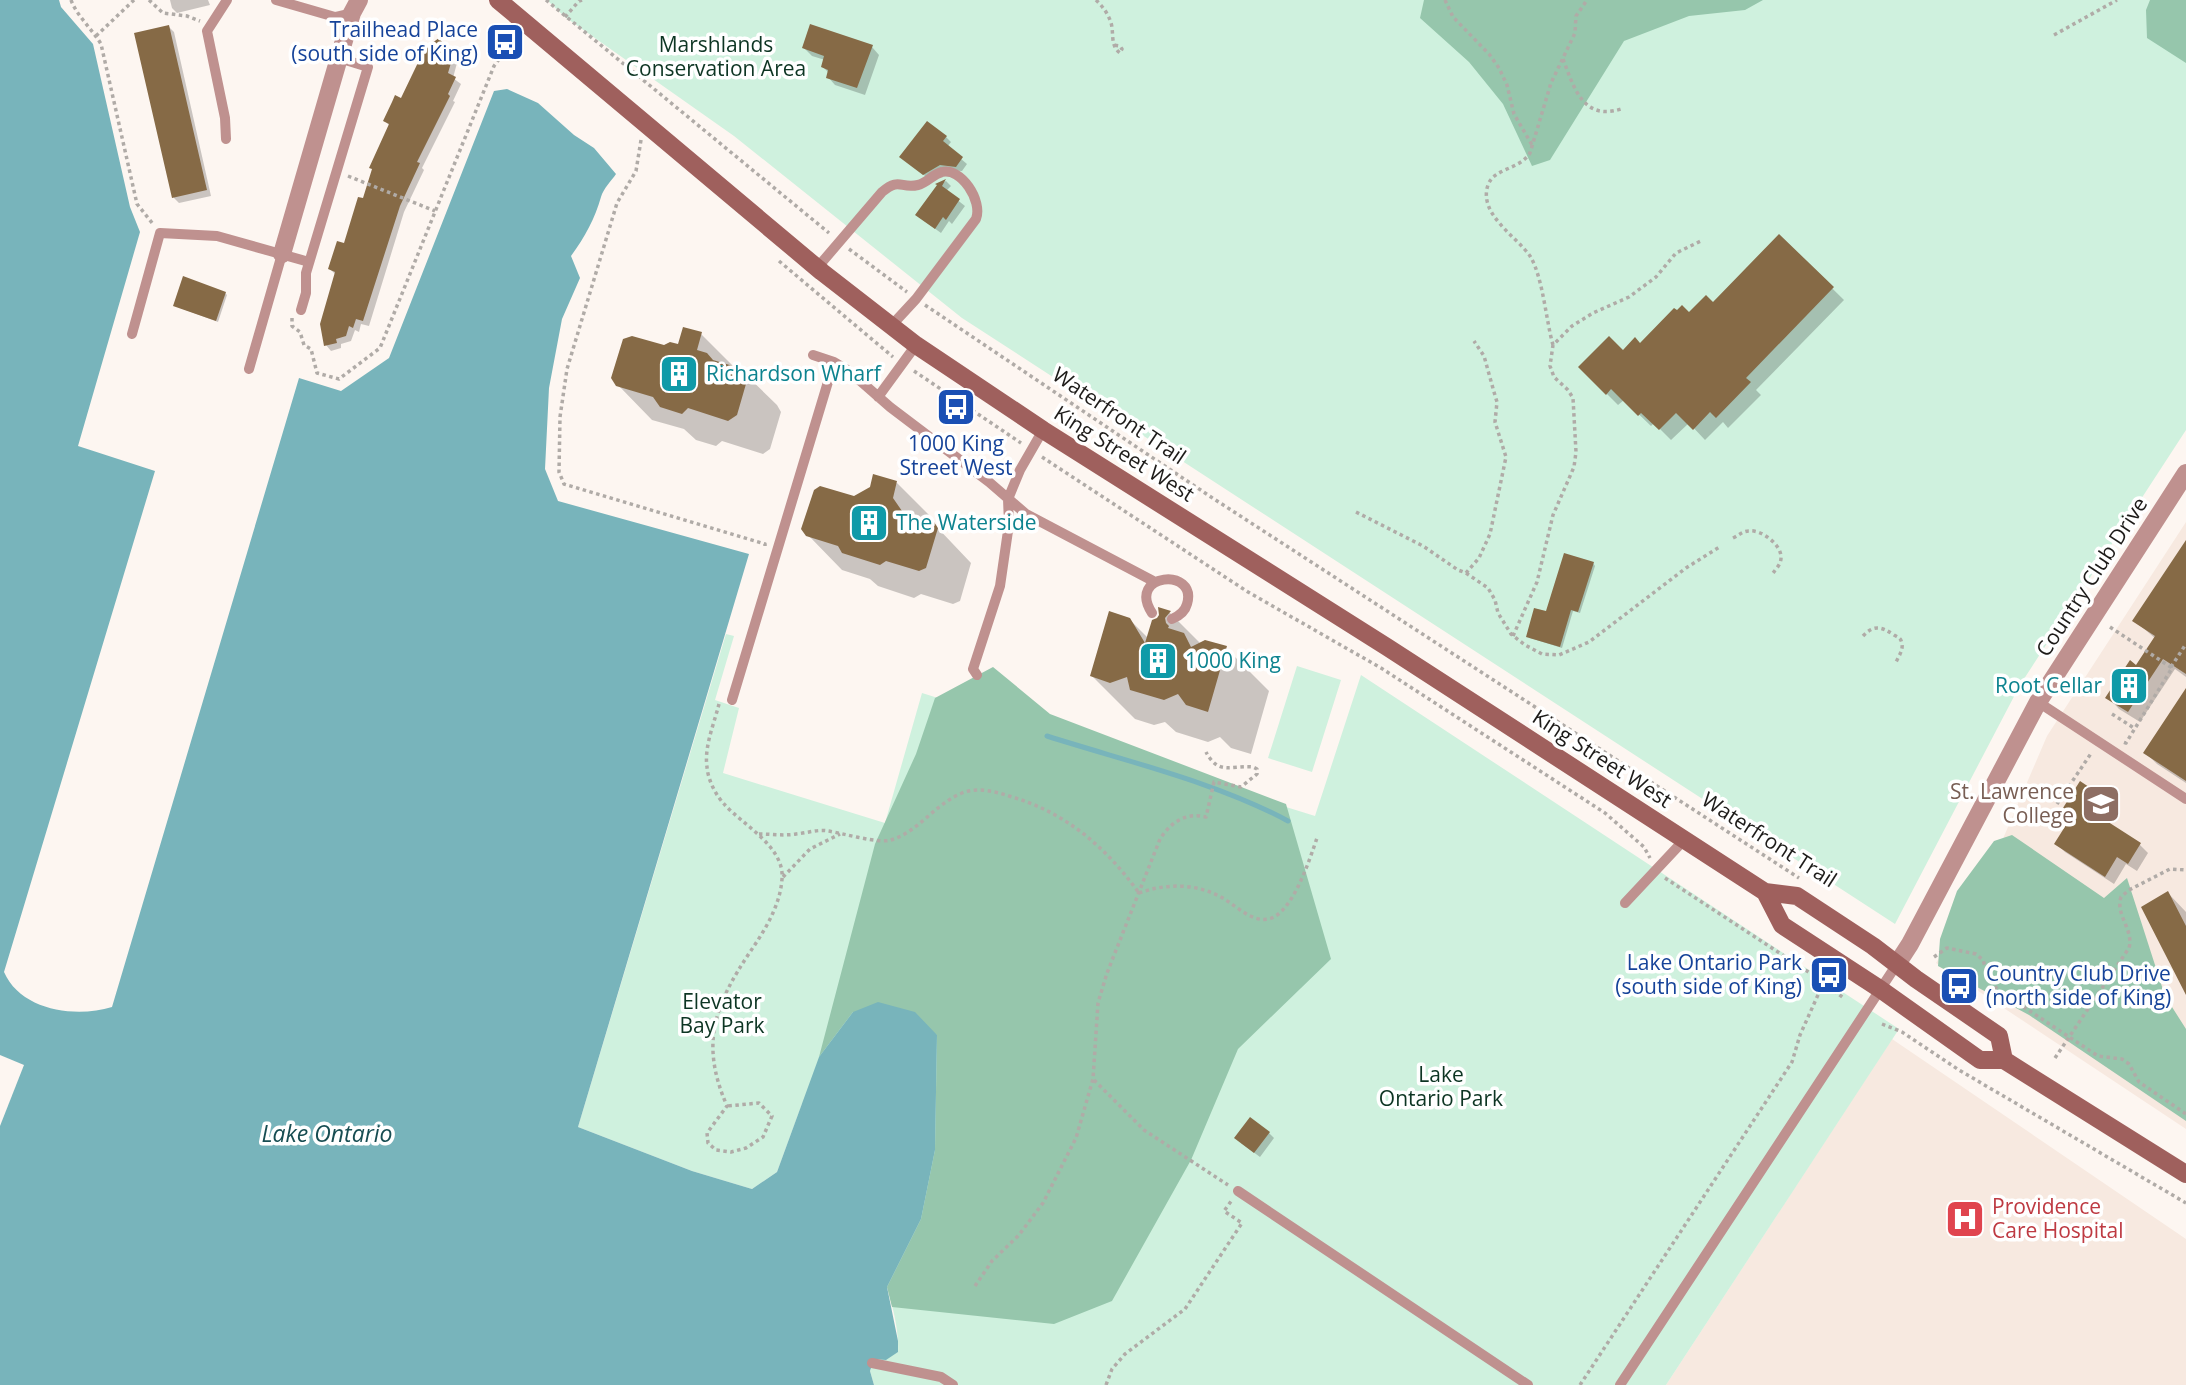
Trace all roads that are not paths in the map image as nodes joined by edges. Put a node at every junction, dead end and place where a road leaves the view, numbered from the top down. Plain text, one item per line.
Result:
1 (227, 0) edge
2 (276, 0) edge
3 (498, 0) edge
4 (356, 6) edge
5 (339, 58) junction
6 (226, 139) dead end
7 (282, 254) junction
8 (309, 262) junction
9 (817, 268) junction
10 (296, 311) road end
11 (891, 326) junction
12 (132, 334) dead end
13 (916, 345) junction
14 (813, 355) dead end
15 (834, 362) junction
16 (250, 369) dead end
17 (878, 397) junction
18 (1043, 430) junction
19 (2186, 473) edge
20 (1008, 499) junction
21 (1155, 582) junction
22 (1152, 613) dead end
23 (1172, 619) dead end
24 (977, 675) dead end
25 (727, 699) road end
26 (2038, 702) junction
27 (2186, 799) edge
28 (1685, 839) junction
29 (1765, 892) junction
30 (1625, 903) dead end
31 (1897, 964) junction
32 (1880, 989) junction
33 (2004, 1060) junction
34 (2186, 1174) edge
35 (1238, 1191) road end
36 (872, 1363) dead end
37 (953, 1385) edge
38 (1528, 1385) edge
39 (1620, 1385) edge

1 - 6 lane
2 - 4 lane
3 - 9 main road, King Street West
4 - 5 street
5 - 7 street
5 - 8 lane
7 - 8 lane
7 - 12 lane
7 - 16 lane
8 - 10 lane
9 - 11 main road, King Street West
9 - 11 lane
11 - 13 main road, King Street West
13 - 17 lane
13 - 18 main road, King Street West
14 - 15 lane
15 - 17 lane
15 - 25 lane
17 - 20 lane
18 - 20 lane
18 - 28 main road, King Street West
19 - 26 street, Country Club Drive
20 - 21 lane
20 - 24 lane
21 - 22 lane
21 - 23 lane
26 - 27 lane
26 - 31 street, Country Club Drive
28 - 29 main road, King Street West
28 - 30 lane
29 - 31 main road, King Street West
29 - 32 main road, King Street West
31 - 32 lane
31 - 33 main road, King Street West
32 - 33 main road, King Street West
32 - 39 lane
33 - 34 main road, King Street West
35 - 38 lane
36 - 37 lane

